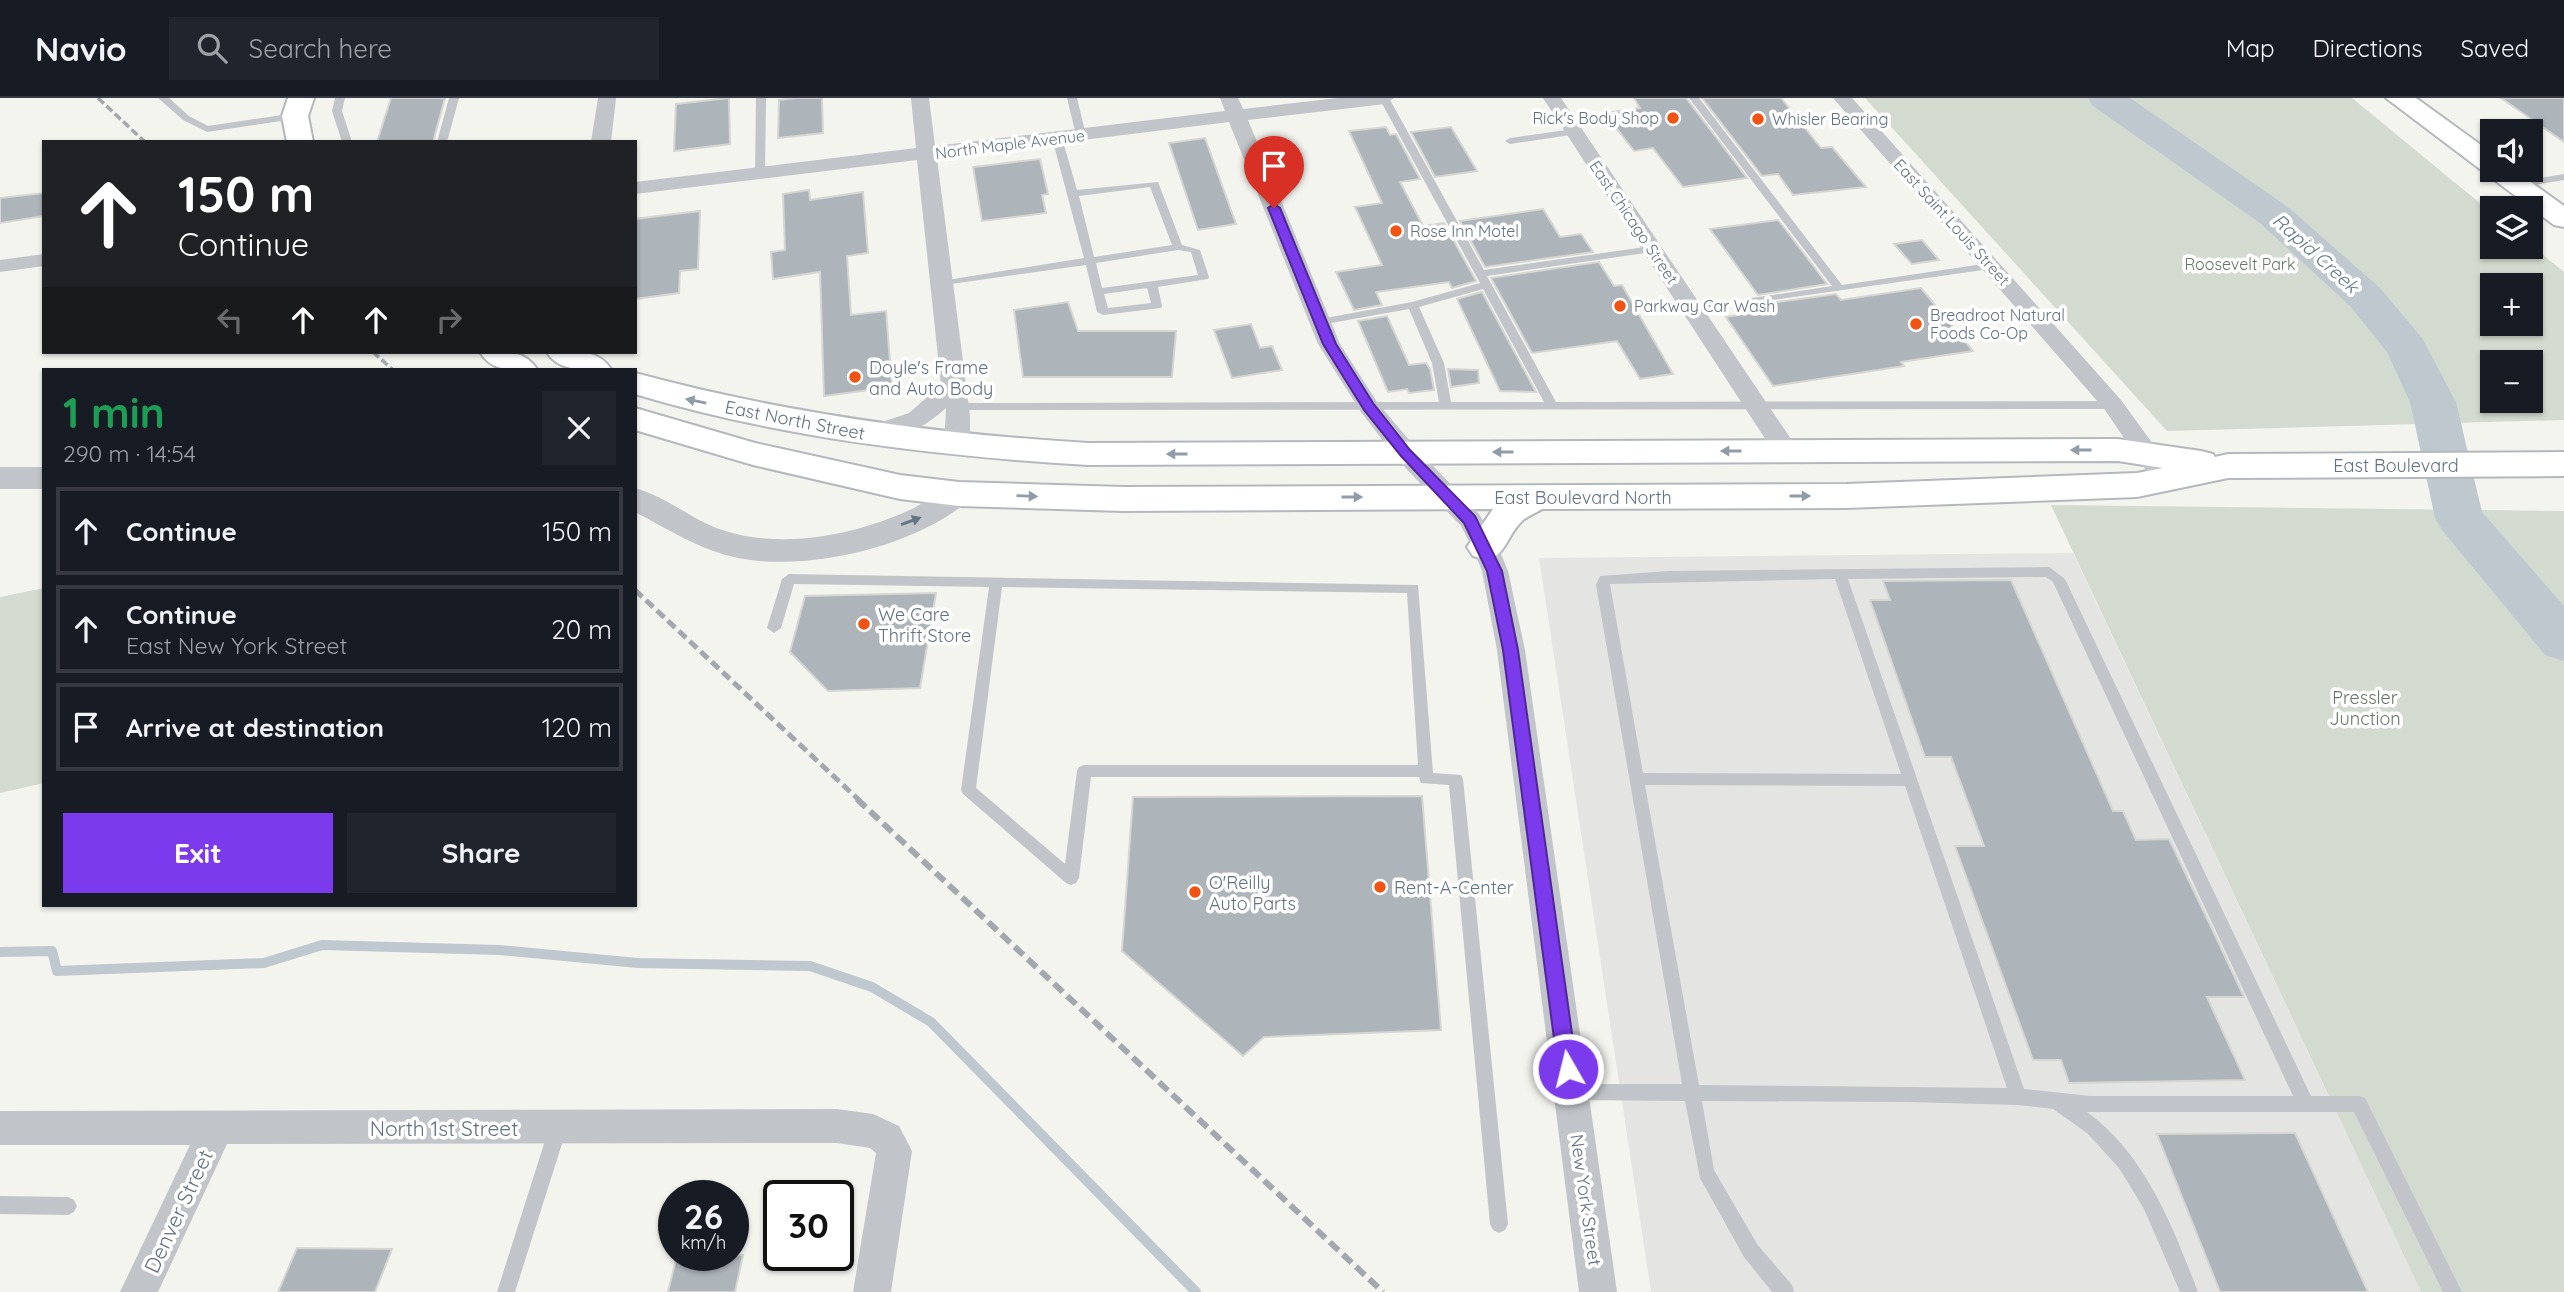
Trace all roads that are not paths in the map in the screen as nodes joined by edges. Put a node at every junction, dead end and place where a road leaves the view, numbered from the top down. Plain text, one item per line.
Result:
1 (163, 98) edge
2 (340, 98) edge
3 (454, 98) edge
4 (607, 98) edge
5 (761, 98) edge
6 (920, 98) edge
7 (1072, 98) edge
8 (1385, 98) edge
9 (1552, 98) edge
10 (1694, 98) edge
11 (1842, 98) edge
12 (2399, 98) edge
13 (1233, 107) edge
14 (299, 119) edge
15 (1574, 132) junction
16 (1081, 135) junction
17 (1057, 138) junction
18 (347, 140) edge
19 (443, 140) edge
20 (601, 140) edge
21 (1510, 141) dead end
22 (927, 154) junction
23 (2480, 157) edge
24 (760, 174) junction
25 (2543, 177) edge
26 (2564, 177) edge
27 (2514, 182) edge
28 (637, 188) edge
29 (1073, 194) junction
30 (2564, 219) edge
31 (1178, 247) junction
32 (1652, 249) junction
33 (42, 260) edge
34 (1088, 260) junction
35 (0, 266) edge
36 (1990, 266) junction
37 (1480, 274) junction
38 (941, 284) junction
39 (1152, 285) junction
40 (1486, 285) junction
41 (1839, 288) junction
42 (1098, 292) junction
43 (1413, 305) junction
44 (1693, 310) junction
45 (1320, 322) junction
46 (498, 354) edge
47 (566, 354) edge
48 (519, 368) edge
49 (593, 368) edge
50 (637, 384) edge
51 (956, 397) junction
52 (1756, 405) junction
53 (2113, 405) junction
54 (1369, 407) junction
55 (1446, 407) junction
56 (1553, 407) junction
57 (639, 420) edge
58 (872, 434) junction
59 (956, 446) junction
60 (1924, 450) junction
61 (1786, 451) junction
62 (1319, 453) junction
63 (1406, 453) junction
64 (2564, 464) edge
65 (2157, 466) junction
66 (0, 478) edge
67 (42, 478) edge
68 (900, 487) junction
69 (959, 494) junction
70 (1536, 497) junction
71 (1215, 498) junction
72 (1450, 498) junction
73 (637, 500) edge
74 (859, 539) junction
75 (1485, 547) junction
76 (1840, 574) junction
77 (996, 582) junction
78 (774, 628) dead end
79 (1425, 771) junction
80 (1637, 779) junction
81 (1910, 780) junction
82 (1571, 1092) junction
83 (1692, 1092) junction
84 (2018, 1097) junction
85 (2057, 1101) junction
86 (2306, 1104) junction
87 (558, 1128) junction
88 (216, 1129) junction
89 (3, 1133) edge
90 (0, 1205) edge
91 (68, 1206) dead end
92 (1499, 1224) dead end
93 (139, 1292) edge
94 (506, 1292) edge
95 (872, 1292) edge
96 (1598, 1292) edge
97 (1785, 1292) edge
98 (2189, 1292) edge
99 (2453, 1292) edge

1 - 14 lane
2 - 18 lane
3 - 19 lane
4 - 20 street
5 - 24 lane
6 - 22 street
7 - 16 lane
8 - 13 street, North Maple Avenue
8 - 37 lane
9 - 15 street, East Chicago Street
10 - 41 lane
11 - 36 street, East Saint Louis Street
12 - 23 main road
13 - 16 street, North Maple Avenue
13 - 45 street, New York Street
15 - 21 lane
15 - 32 street, East Chicago Street
16 - 17 street, North Maple Avenue
17 - 22 street, North Maple Avenue
17 - 29 lane
22 - 24 street, North Maple Avenue
22 - 38 street
24 - 28 street, North Maple Avenue
25 - 26 lane
27 - 30 main road
29 - 31 lane
29 - 34 lane
31 - 34 lane
31 - 39 lane
32 - 37 lane
32 - 44 street, East Chicago Street
33 - 35 street
34 - 38 lane
34 - 42 lane
36 - 41 lane
36 - 53 street, East Saint Louis Street
37 - 40 lane
38 - 51 street
39 - 42 lane
39 - 42 lane
40 - 43 lane
40 - 56 lane
41 - 44 lane
43 - 45 lane
43 - 55 lane
44 - 52 street, East Chicago Street
45 - 54 street, New York Street
46 - 48 main road
47 - 49 main road
58 -> 50 main road, East North Street
51 - 54 lane
51 - 58 street
51 - 59 street
52 - 53 lane
52 - 56 lane
52 - 61 street, East Chicago Street
53 - 65 street, East Saint Louis Street
54 - 55 lane
54 - 63 street, New York Street
55 - 56 lane
57 - 59 main road
57 - 68 main road
58 - 59 main road, East North Street
62 -> 59 main road
60 - 61 main road
65 -> 60 main road
60 - 72 main road
61 -> 63 main road
62 - 63 main road
62 - 68 main road
63 - 71 main road
63 - 72 street, New York Street
64 - 65 main road, East Boulevard
70 -> 65 main road, East Boulevard North
66 - 67 street
68 - 69 main road, East Boulevard North
68 - 74 street
69 -> 71 main road, East Boulevard North
74 -> 69 street
70 - 72 main road, East Boulevard North
70 - 75 main road
71 -> 72 main road, East Boulevard North
72 - 75 street, New York Street
73 - 74 street
75 - 82 street, New York Street
76 - 80 lane
76 - 81 lane
76 - 86 lane
77 - 78 lane
77 - 79 lane
77 - 79 lane
79 - 92 lane
80 - 81 lane
80 - 83 lane
81 - 84 lane
82 - 83 lane
82 - 96 street, New York Street
83 - 84 lane
83 - 97 lane
84 - 85 lane
85 - 86 lane
85 - 98 lane
86 - 99 lane
87 - 88 street, North 1st Street
87 - 94 lane
87 - 95 street, North 1st Street
88 - 89 street, North 1st Street
88 - 93 street, Denver Street
90 - 91 lane

